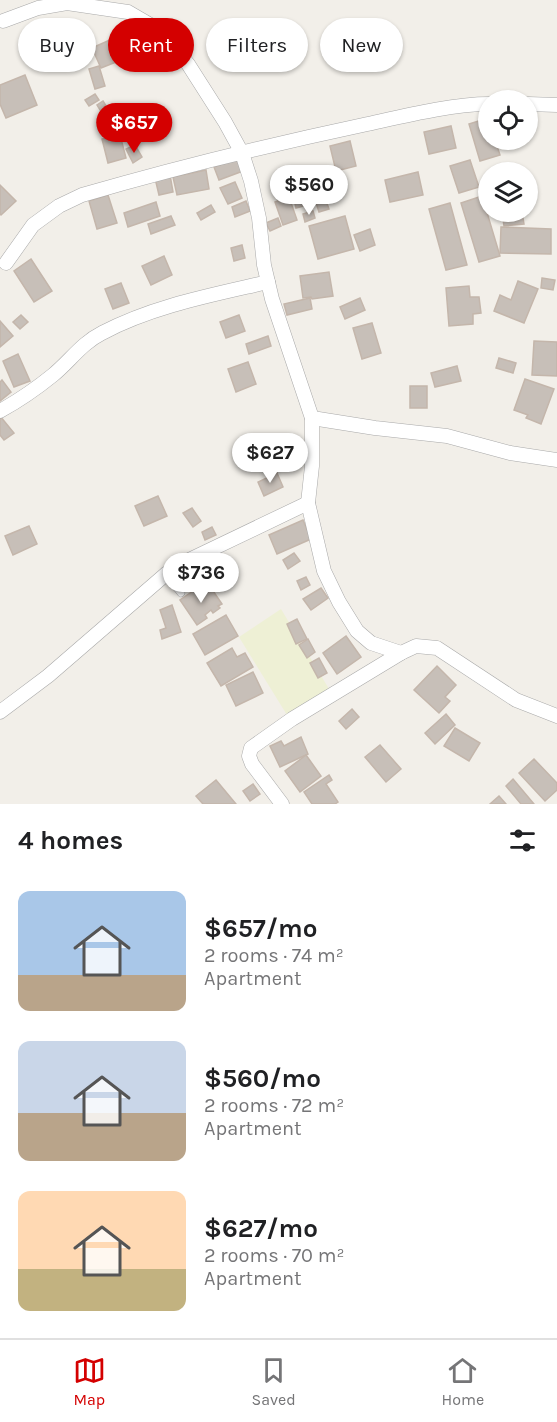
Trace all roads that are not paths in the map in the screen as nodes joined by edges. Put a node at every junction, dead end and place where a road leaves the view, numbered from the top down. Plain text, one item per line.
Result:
1 (3, 21) dead end
2 (478, 104) edge
3 (538, 104) edge
4 (557, 105) edge
5 (242, 153) junction
6 (6, 263) dead end
7 (268, 282) junction
8 (0, 411) edge
9 (312, 418) junction
10 (557, 460) edge
11 (308, 503) junction
12 (166, 574) junction
13 (181, 593) dead end
14 (401, 653) junction
15 (0, 712) edge
16 (557, 716) edge
17 (282, 804) edge

1 - 5 street
2 - 5 street
3 - 4 street
5 - 6 street
5 - 7 street
7 - 8 street
7 - 9 street
9 - 10 street
9 - 11 street
11 - 12 street
11 - 14 street
12 - 13 lane
12 - 15 street
14 - 16 street
14 - 17 street

